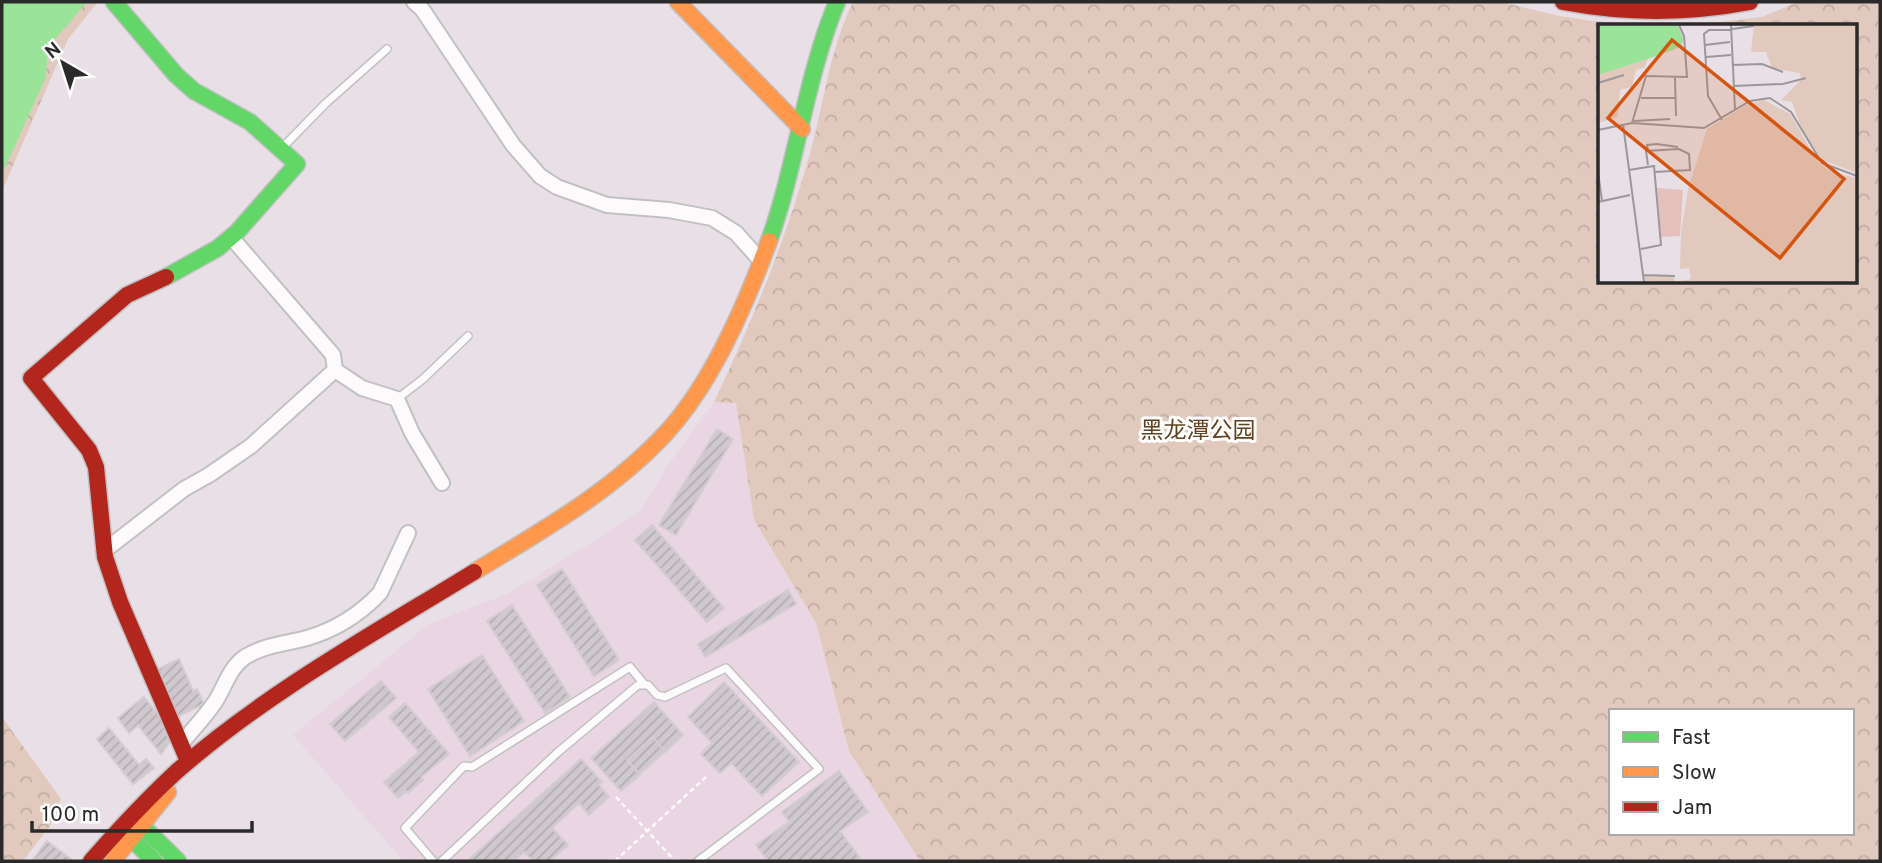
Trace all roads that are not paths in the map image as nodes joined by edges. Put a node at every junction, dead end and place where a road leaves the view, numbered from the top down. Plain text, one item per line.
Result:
1 (114, 2) edge
2 (414, 2) edge
3 (678, 2) edge
4 (837, 2) edge
5 (1563, 2) edge
6 (1750, 2) edge
7 (387, 49) dead end
8 (802, 129) junction
9 (282, 149) junction
10 (230, 237) junction
11 (762, 262) junction
12 (468, 335) dead end
13 (335, 370) junction
14 (397, 399) junction
15 (442, 482) dead end
16 (408, 533) dead end
17 (104, 551) junction
18 (345, 621) junction
19 (359, 644) junction
20 (644, 684) junction
21 (181, 744) junction
22 (211, 744) junction
23 (188, 761) junction
24 (130, 826) junction
25 (91, 861) edge
26 (113, 861) edge
27 (154, 861) edge
28 (178, 861) edge
29 (433, 861) edge
30 (442, 861) edge
31 (698, 861) edge

1 - 9 street
2 - 11 street
3 - 8 street
4 - 8 street
5 - 6 street
7 - 9 lane
8 - 11 street
9 - 10 street
10 - 13 street
10 - 17 street
11 - 19 street
12 - 14 lane
13 - 14 street
13 - 17 street
14 - 15 street
16 - 18 street
17 - 21 street
18 - 19 street
18 - 21 street
19 - 22 street
20 - 29 lane
20 - 30 lane
20 - 31 lane
21 - 23 street
22 - 23 street
22 - 24 street
23 - 24 street
24 - 25 street
24 - 26 street
24 - 27 street
24 - 28 street

